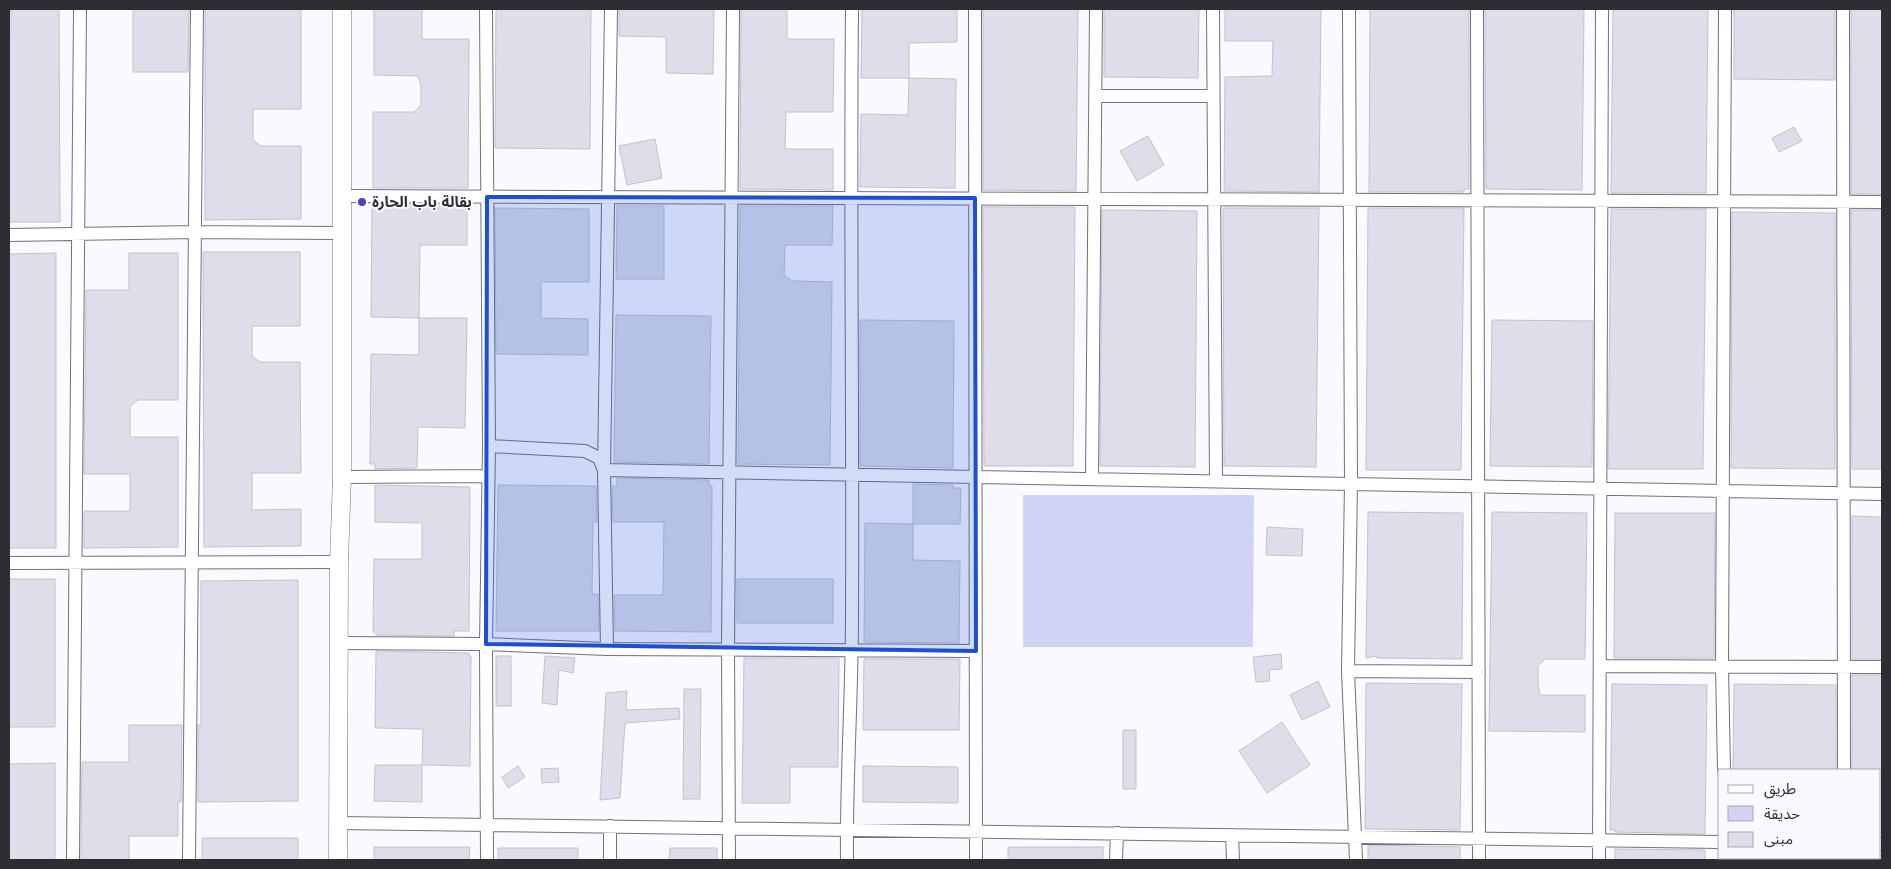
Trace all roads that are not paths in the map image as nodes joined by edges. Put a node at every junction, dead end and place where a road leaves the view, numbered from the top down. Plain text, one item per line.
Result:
1 (80, 9) edge
2 (197, 9) edge
3 (342, 9) edge
4 (486, 9) edge
5 (611, 9) edge
6 (733, 9) edge
7 (852, 9) edge
8 (975, 9) edge
9 (1096, 9) edge
10 (1213, 9) edge
11 (1349, 9) edge
12 (1477, 9) edge
13 (1602, 9) edge
14 (1725, 9) edge
15 (1843, 9) edge
16 (1095, 96) junction
17 (1213, 96) junction
18 (341, 196) junction
19 (487, 197) junction
20 (609, 197) junction
21 (732, 198) junction
22 (850, 198) junction
23 (975, 198) junction
24 (1093, 199) junction
25 (1214, 199) junction
26 (1351, 200) junction
27 (1478, 200) junction
28 (1601, 201) junction
29 (1725, 201) junction
30 (1843, 202) junction
31 (1882, 202) edge
32 (195, 232) junction
33 (341, 233) junction
34 (78, 235) junction
35 (9, 236) edge
36 (489, 446) junction
37 (604, 470) junction
38 (729, 472) junction
39 (853, 474) junction
40 (488, 476) junction
41 (975, 476) junction
42 (342, 477) junction
43 (1092, 479) junction
44 (1216, 481) junction
45 (1351, 484) junction
46 (1478, 486) junction
47 (1600, 488) junction
48 (1723, 491) junction
49 (1844, 493) junction
50 (1882, 494) edge
51 (192, 562) junction
52 (339, 562) junction
53 (75, 563) junction
54 (9, 564) edge
55 (338, 643) junction
56 (486, 644) junction
57 (608, 648) junction
58 (728, 649) junction
59 (852, 649) junction
60 (976, 651) junction
61 (1600, 666) junction
62 (1844, 667) junction
63 (1722, 668) junction
64 (1882, 668) edge
65 (1348, 671) junction
66 (1479, 672) junction
67 (1724, 769) edge
68 (1844, 769) edge
69 (338, 822) junction
70 (486, 824) junction
71 (610, 826) junction
72 (729, 828) junction
73 (846, 830) junction
74 (976, 831) junction
75 (1117, 833) junction
76 (1232, 835) junction
77 (1355, 836) junction
78 (1479, 838) junction
79 (1599, 840) junction
80 (1718, 842) edge
81 (72, 860) edge
82 (189, 860) edge
83 (338, 860) edge
84 (486, 860) edge
85 (610, 860) edge
86 (729, 860) edge
87 (847, 860) edge
88 (976, 860) edge
89 (1116, 860) edge
90 (1232, 860) edge
91 (1356, 860) edge
92 (1479, 860) edge
93 (1600, 860) edge

1 - 34 street
2 - 32 street
3 - 18 street
4 - 19 street
5 - 20 street
6 - 21 street
7 - 22 street
8 - 23 street
9 - 16 street
10 - 17 street
11 - 26 street
12 - 27 street
13 - 28 street
14 - 29 street
15 - 30 street
16 - 17 street
16 - 24 street
17 - 25 street
18 - 19 street
18 - 33 street
19 - 20 street
19 - 36 street
20 - 21 street
20 - 37 street
21 - 22 street
21 - 38 street
22 - 23 street
22 - 39 street
23 - 24 street
23 - 41 street
24 - 25 street
24 - 43 street
25 - 26 street
25 - 44 street
26 - 27 street
26 - 45 street
27 - 28 street
27 - 46 street
28 - 29 street
28 - 47 street
29 - 30 street
29 - 48 street
30 - 31 street
30 - 49 street
32 - 33 street
32 - 34 street
32 - 51 street
33 - 42 street
34 - 35 street
34 - 53 street
36 - 37 street
36 - 40 street
37 - 38 street
37 - 57 street
38 - 39 street
38 - 58 street
39 - 41 street
39 - 59 street
40 - 42 street
40 - 56 street
41 - 43 street
41 - 60 street
42 - 52 street
43 - 44 street
44 - 45 street
45 - 46 street
45 - 65 street
46 - 47 street
46 - 66 street
47 - 48 street
47 - 61 street
48 - 49 street
48 - 63 street
49 - 50 street
49 - 62 street
51 - 52 street
51 - 53 street
51 - 82 street
52 - 55 street
53 - 54 street
53 - 81 street
55 - 56 street
55 - 69 street
56 - 57 street
56 - 70 street
57 - 58 street
58 - 59 street
58 - 72 street
59 - 60 street
59 - 73 street
60 - 74 street
61 - 63 street
61 - 79 street
62 - 63 street
62 - 64 street
62 - 68 street
63 - 67 street
65 - 66 street
65 - 77 street
66 - 78 street
69 - 70 street
69 - 83 street
70 - 71 street
70 - 84 street
71 - 72 street
71 - 85 street
72 - 73 street
72 - 86 street
73 - 74 street
73 - 87 street
74 - 75 street
74 - 88 street
75 - 76 street
75 - 89 street
76 - 77 street
76 - 90 street
77 - 78 street
77 - 91 street
78 - 79 street
78 - 92 street
79 - 80 street
79 - 93 street

